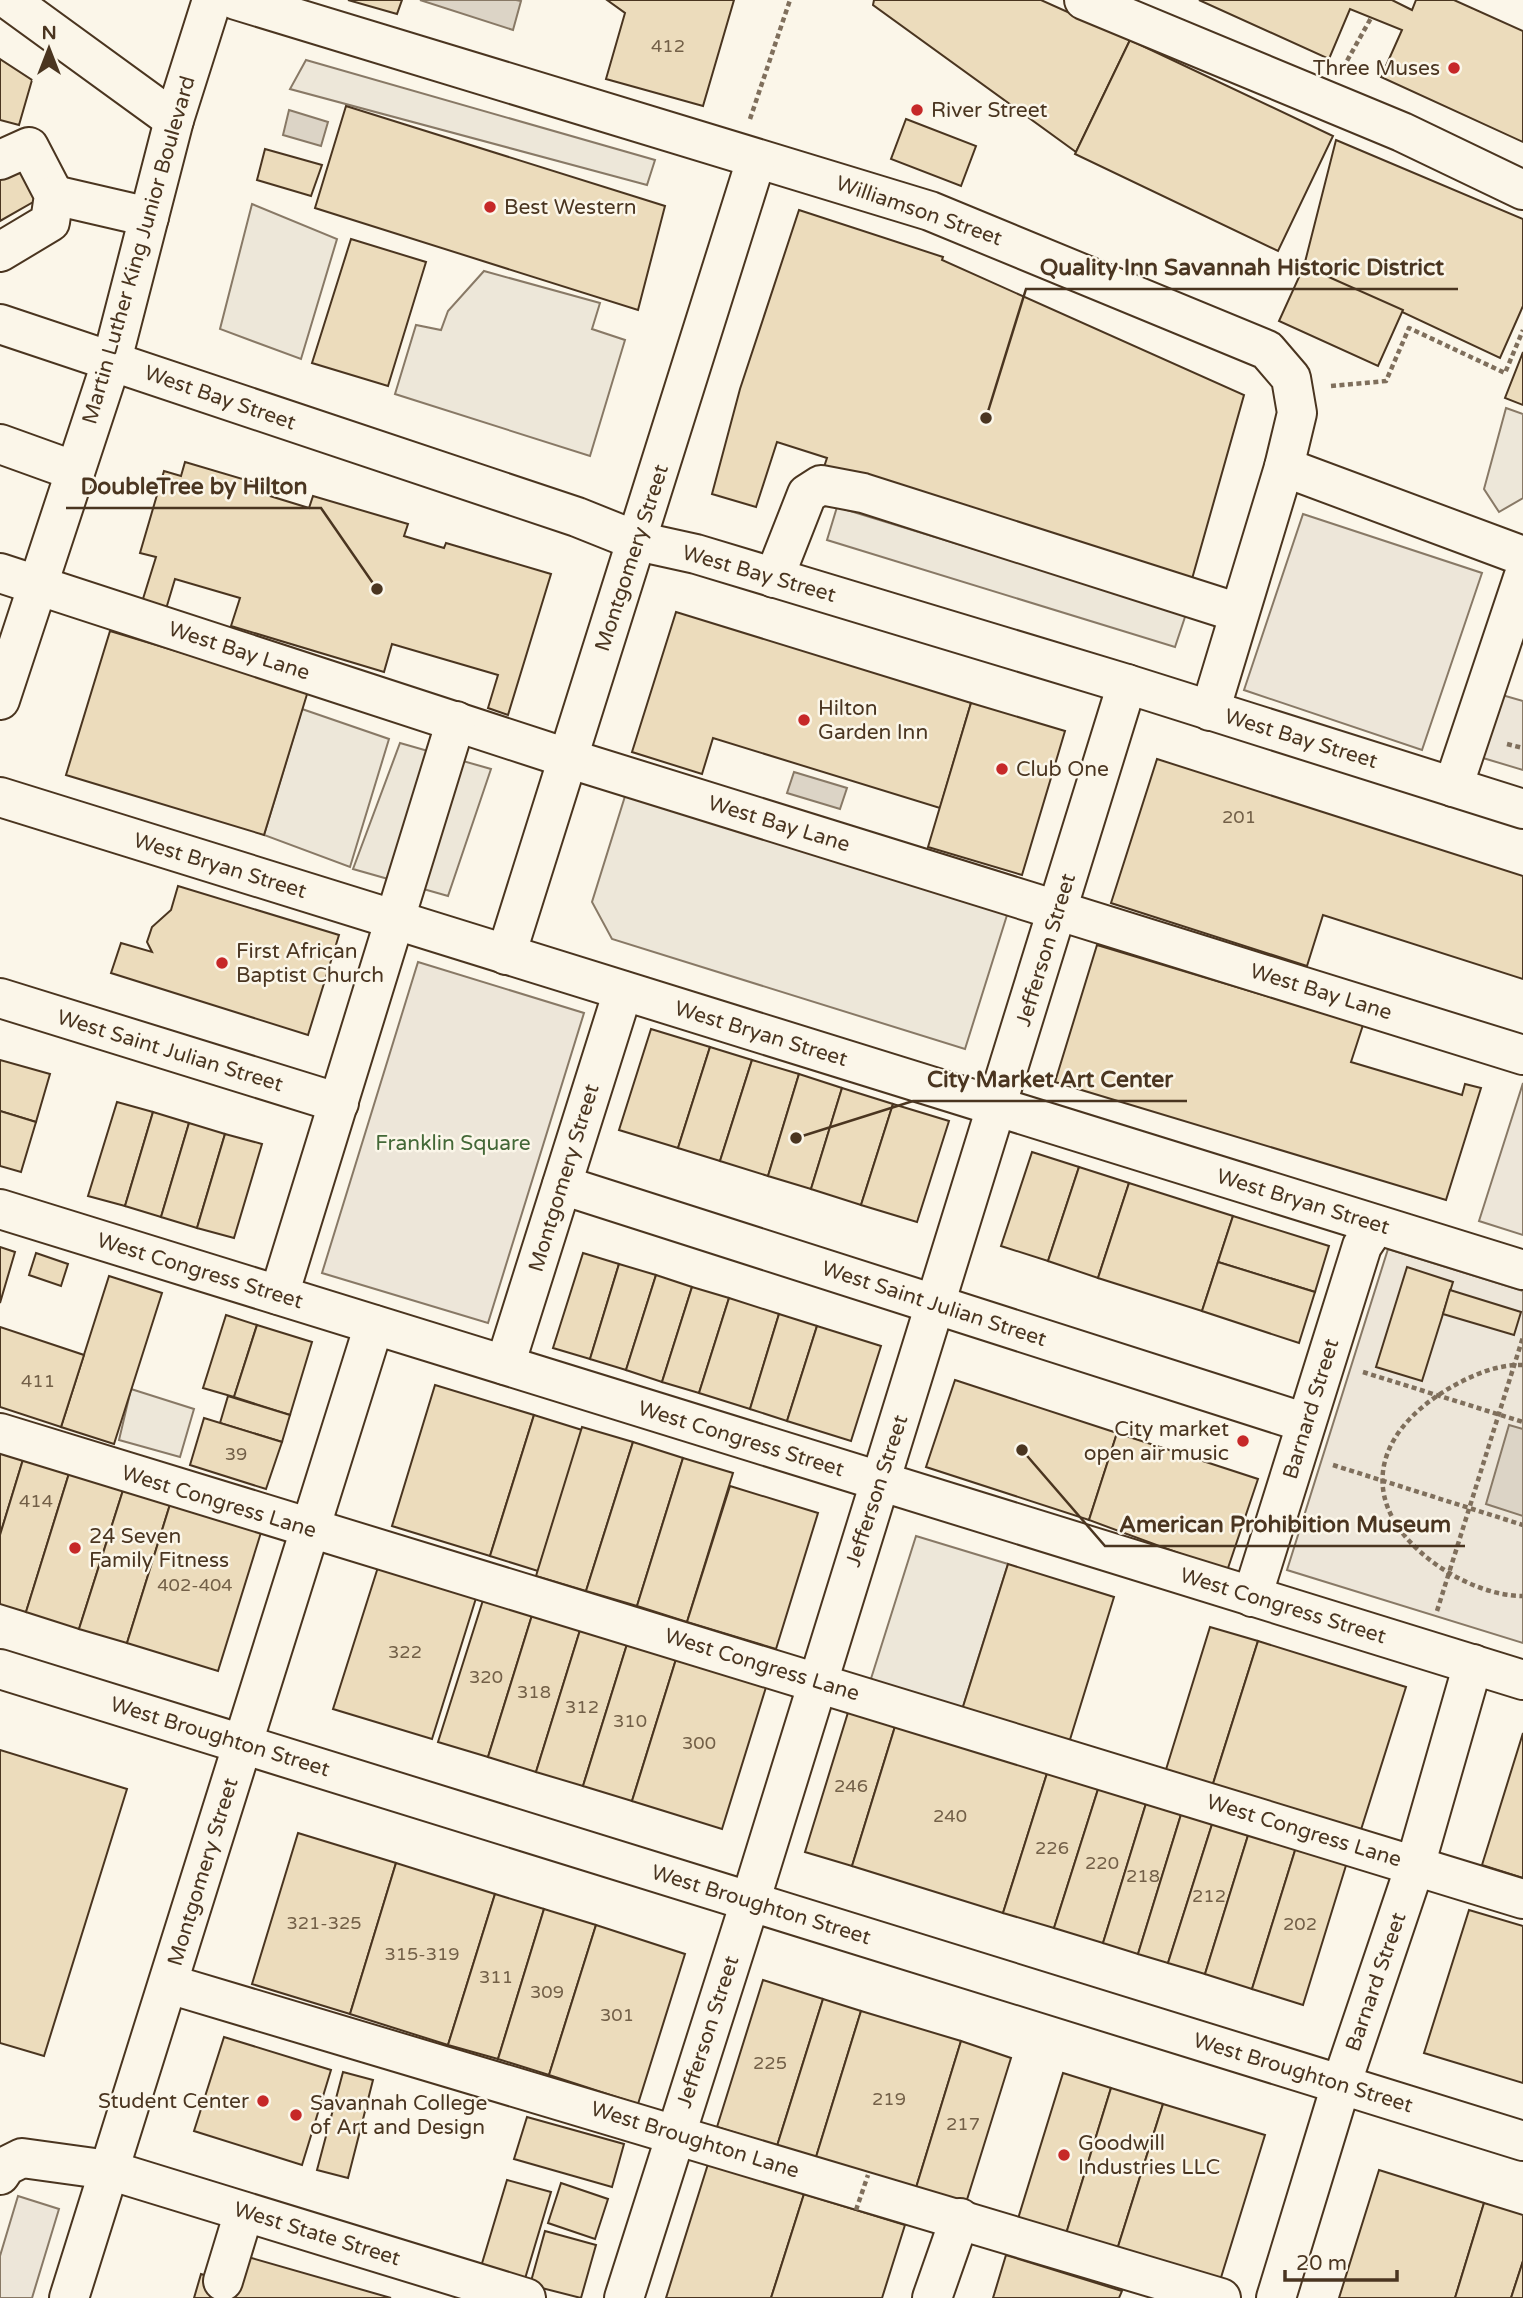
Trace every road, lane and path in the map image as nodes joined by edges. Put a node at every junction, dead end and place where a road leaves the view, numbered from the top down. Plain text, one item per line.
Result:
1 (9, 0) edge
2 (212, 0) edge
3 (236, 0) edge
4 (790, 0) edge
5 (1084, 0) edge
6 (1371, 18) dead end
7 (1343, 69) dead end
8 (174, 120) junction
9 (752, 143) junction
10 (0, 160) edge
11 (1523, 190) edge
12 (54, 195) junction
13 (149, 217) junction
14 (0, 252) edge
15 (0, 324) edge
16 (1523, 330) edge
17 (112, 360) junction
18 (1293, 389) junction
19 (0, 444) edge
20 (1284, 467) junction
21 (75, 471) junction
22 (637, 541) junction
23 (1523, 556) edge
24 (0, 573) edge
25 (774, 578) junction
26 (1523, 578) edge
27 (37, 586) junction
28 (1239, 613) junction
29 (1509, 663) edge
30 (1127, 684) junction
31 (0, 700) edge
32 (1210, 711) junction
33 (456, 721) junction
34 (568, 758) junction
35 (1453, 787) junction
36 (0, 797) edge
37 (1523, 809) edge
38 (1059, 911) junction
39 (396, 921) junction
40 (506, 955) junction
41 (623, 991) junction
42 (0, 998) edge
43 (1523, 1055) edge
44 (339, 1103) junction
45 (997, 1108) junction
46 (562, 1185) junction
47 (0, 1209) edge
48 (1376, 1225) junction
49 (1523, 1270) edge
50 (279, 1295) junction
51 (935, 1304) junction
52 (374, 1325) junction
53 (1523, 1337) edge
54 (505, 1365) junction
55 (1515, 1365) junction
56 (1523, 1365) edge
57 (1360, 1371) dead end
58 (1437, 1395) junction
59 (1498, 1414) junction
60 (1523, 1422) edge
61 (1306, 1423) junction
62 (0, 1433) edge
63 (1326, 1471) dead end
64 (880, 1481) junction
65 (1382, 1481) junction
66 (1470, 1508) junction
67 (1523, 1525) edge
68 (309, 1530) junction
69 (1451, 1575) junction
70 (1523, 1596) edge
71 (1252, 1597) junction
72 (1437, 1611) dead end
73 (1473, 1664) junction
74 (0, 1669) edge
75 (1523, 1680) edge
76 (816, 1681) junction
77 (243, 1744) junction
78 (1415, 1866) junction
79 (1523, 1899) edge
80 (750, 1902) junction
81 (169, 1984) junction
82 (1342, 2085) junction
83 (674, 2133) junction
84 (1523, 2141) edge
85 (109, 2170) junction
86 (0, 2175) edge
87 (868, 2175) dead end
88 (856, 2210) dead end
89 (244, 2212) junction
90 (960, 2218) junction
91 (223, 2281) dead end
92 (69, 2298) edge
93 (526, 2298) edge
94 (624, 2298) edge
95 (932, 2298) edge
96 (1221, 2298) edge
97 (1276, 2298) edge

1 - 8 street
2 - 8 street, Martin Luther King Junior Boulevard
3 - 9 street, Williamson Street
4 - 9 path
5 - 11 street
6 - 7 path
8 - 13 street, Martin Luther King Junior Boulevard
9 - 18 street, Williamson Street
9 - 22 street, Montgomery Street
10 - 12 street
12 - 13 street
12 - 14 street
13 - 17 street, Martin Luther King Junior Boulevard
15 - 17 street, West Bay Street
16 - 18 path
17 - 21 street, Martin Luther King Junior Boulevard
17 - 22 street, West Bay Street
18 - 20 street, Williamson Street
19 - 21 street
20 - 23 street
20 - 28 street, Williamson Street
21 - 27 street, Martin Luther King Junior Boulevard
22 - 25 street, West Bay Street
22 - 34 street, Montgomery Street
24 - 27 street, West Bay Lane
25 - 28 street
25 - 30 street, West Bay Street
26 - 29 street
27 - 31 street, Martin Luther King Junior Boulevard
27 - 33 street, West Bay Lane
28 - 32 street, Williamson Street
29 - 35 street
30 - 32 street, West Bay Street
30 - 38 street, Jefferson Street
32 - 35 street, West Bay Street
33 - 34 street, West Bay Lane
33 - 39 street
34 - 38 street, West Bay Lane
34 - 40 street, Montgomery Street
35 - 37 street, West Bay Street
36 - 39 street, West Bryan Street
38 - 43 street, West Bay Lane
38 - 45 street, Jefferson Street
39 - 40 street, West Bryan Street
39 - 44 street
40 - 41 street, West Bryan Street
41 - 45 street, West Bryan Street
41 - 46 street, Montgomery Street
42 - 44 street, West Saint Julian Street
44 - 50 street
45 - 48 street, West Bryan Street
45 - 51 street, Jefferson Street
46 - 51 street, West Saint Julian Street
46 - 54 street, Montgomery Street
47 - 50 street, West Congress Street
48 - 49 street, West Bryan Street
48 - 61 street, Barnard Street
50 - 52 street, West Congress Street
51 - 61 street, West Saint Julian Street
51 - 64 street, Jefferson Street
52 - 54 street, West Congress Street
52 - 68 street, Montgomery Street
53 - 55 path
54 - 64 street, West Congress Street
55 - 56 path
55 - 58 path
55 - 59 path
57 - 58 path
58 - 59 path
58 - 65 path
59 - 60 path
59 - 66 path
61 - 71 street, Barnard Street
62 - 68 street, West Congress Lane
63 - 65 path
64 - 71 street, West Congress Street
64 - 76 street, Jefferson Street
65 - 66 path
65 - 69 path
66 - 67 path
66 - 69 path
68 - 76 street, West Congress Lane
68 - 77 street, Montgomery Street
69 - 70 path
69 - 72 path
71 - 73 street, West Congress Street
73 - 75 street, West Congress Street
73 - 78 street, Barnard Street
74 - 77 street, West Broughton Street
76 - 78 street, West Congress Lane
76 - 80 street, Jefferson Street
77 - 80 street, West Broughton Street
77 - 81 street, Montgomery Street
78 - 79 street, West Congress Lane
78 - 82 street, Barnard Street
80 - 82 street, West Broughton Street
80 - 83 street, Jefferson Street
81 - 83 street, West Broughton Lane
81 - 85 street, Montgomery Street
82 - 84 street, West Broughton Street
82 - 97 street, Barnard Street
83 - 90 street, West Broughton Lane
83 - 94 street, Jefferson Street
85 - 86 street, West State Street
85 - 89 street, West State Street
85 - 92 street, Montgomery Street
87 - 88 path, bridge
89 - 91 street
89 - 93 street, West State Street
90 - 95 street
90 - 96 street, West Broughton Lane

